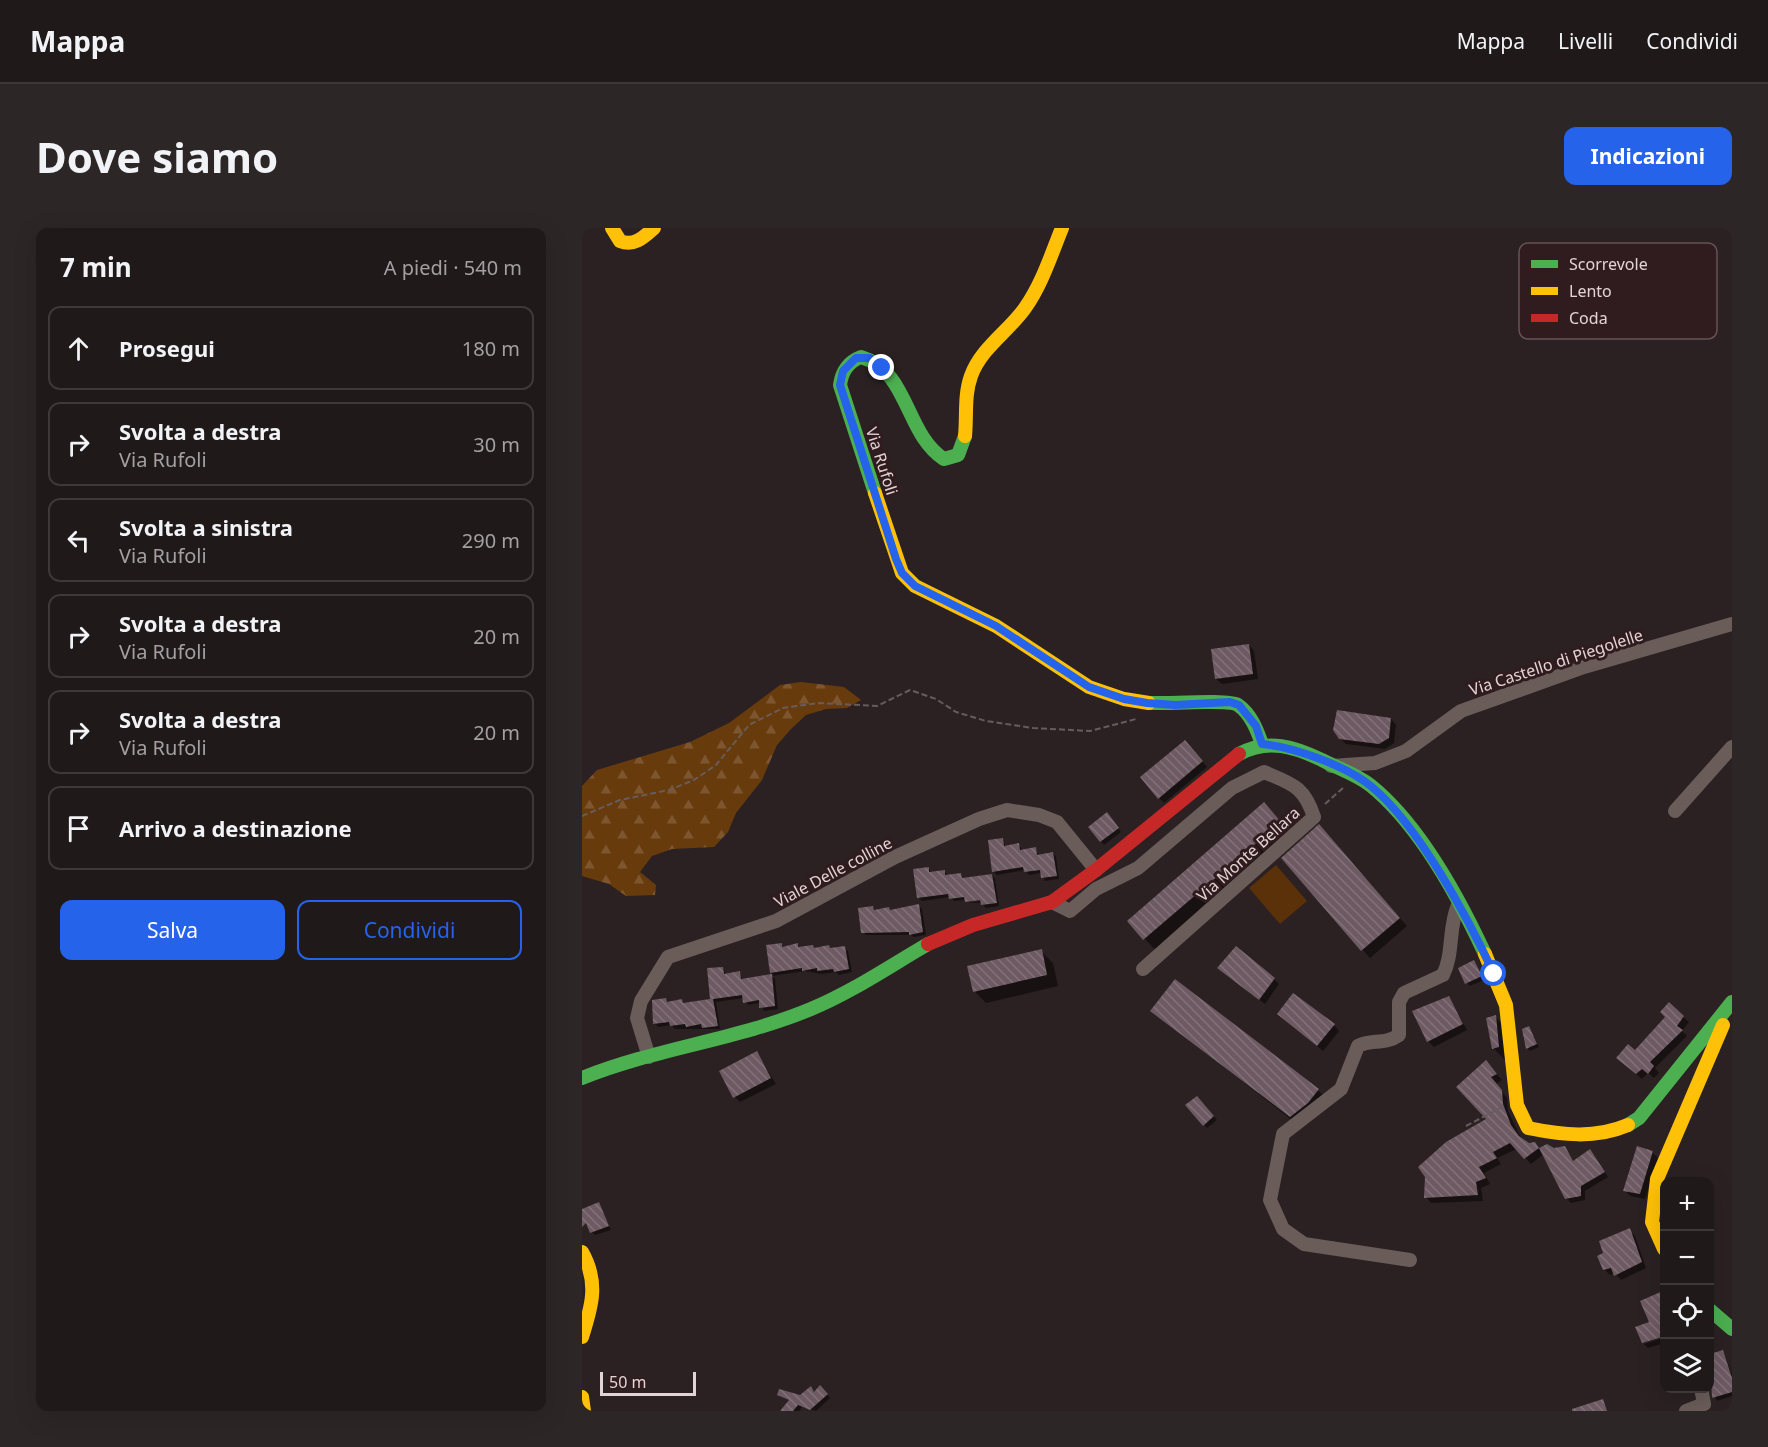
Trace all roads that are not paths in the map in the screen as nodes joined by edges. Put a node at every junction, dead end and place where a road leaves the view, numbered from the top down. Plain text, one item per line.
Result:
1 (612, 228) edge
2 (654, 228) edge
3 (1062, 228) edge
4 (1732, 624) edge
5 (1262, 744) junction
6 (1732, 747) edge
7 (1331, 766) junction
8 (1675, 810) dead end
9 (1096, 870) junction
10 (1052, 902) junction
11 (1458, 905) junction
12 (1143, 969) dead end
13 (1732, 1003) edge
14 (649, 1057) junction
15 (582, 1078) edge
16 (1660, 1239) edge
17 (582, 1252) edge
18 (1410, 1260) dead end
19 (1714, 1313) edge
20 (1732, 1329) edge
21 (582, 1337) edge
22 (1702, 1393) edge
23 (582, 1397) edge
24 (584, 1411) edge
25 (1686, 1411) edge

1 - 2 street
3 - 5 street, Via Rufoli
4 - 7 street, Via Castello di Piegolelle
5 - 7 street
5 - 9 street
6 - 8 street
7 - 11 street
9 - 10 street
9 - 14 street, Viale Delle colline
10 - 12 street, Via Monte Bellara
10 - 14 street
11 - 13 street
11 - 18 street
13 - 16 street
14 - 15 street
17 - 21 street
19 - 20 street
22 - 25 street
23 - 24 street

